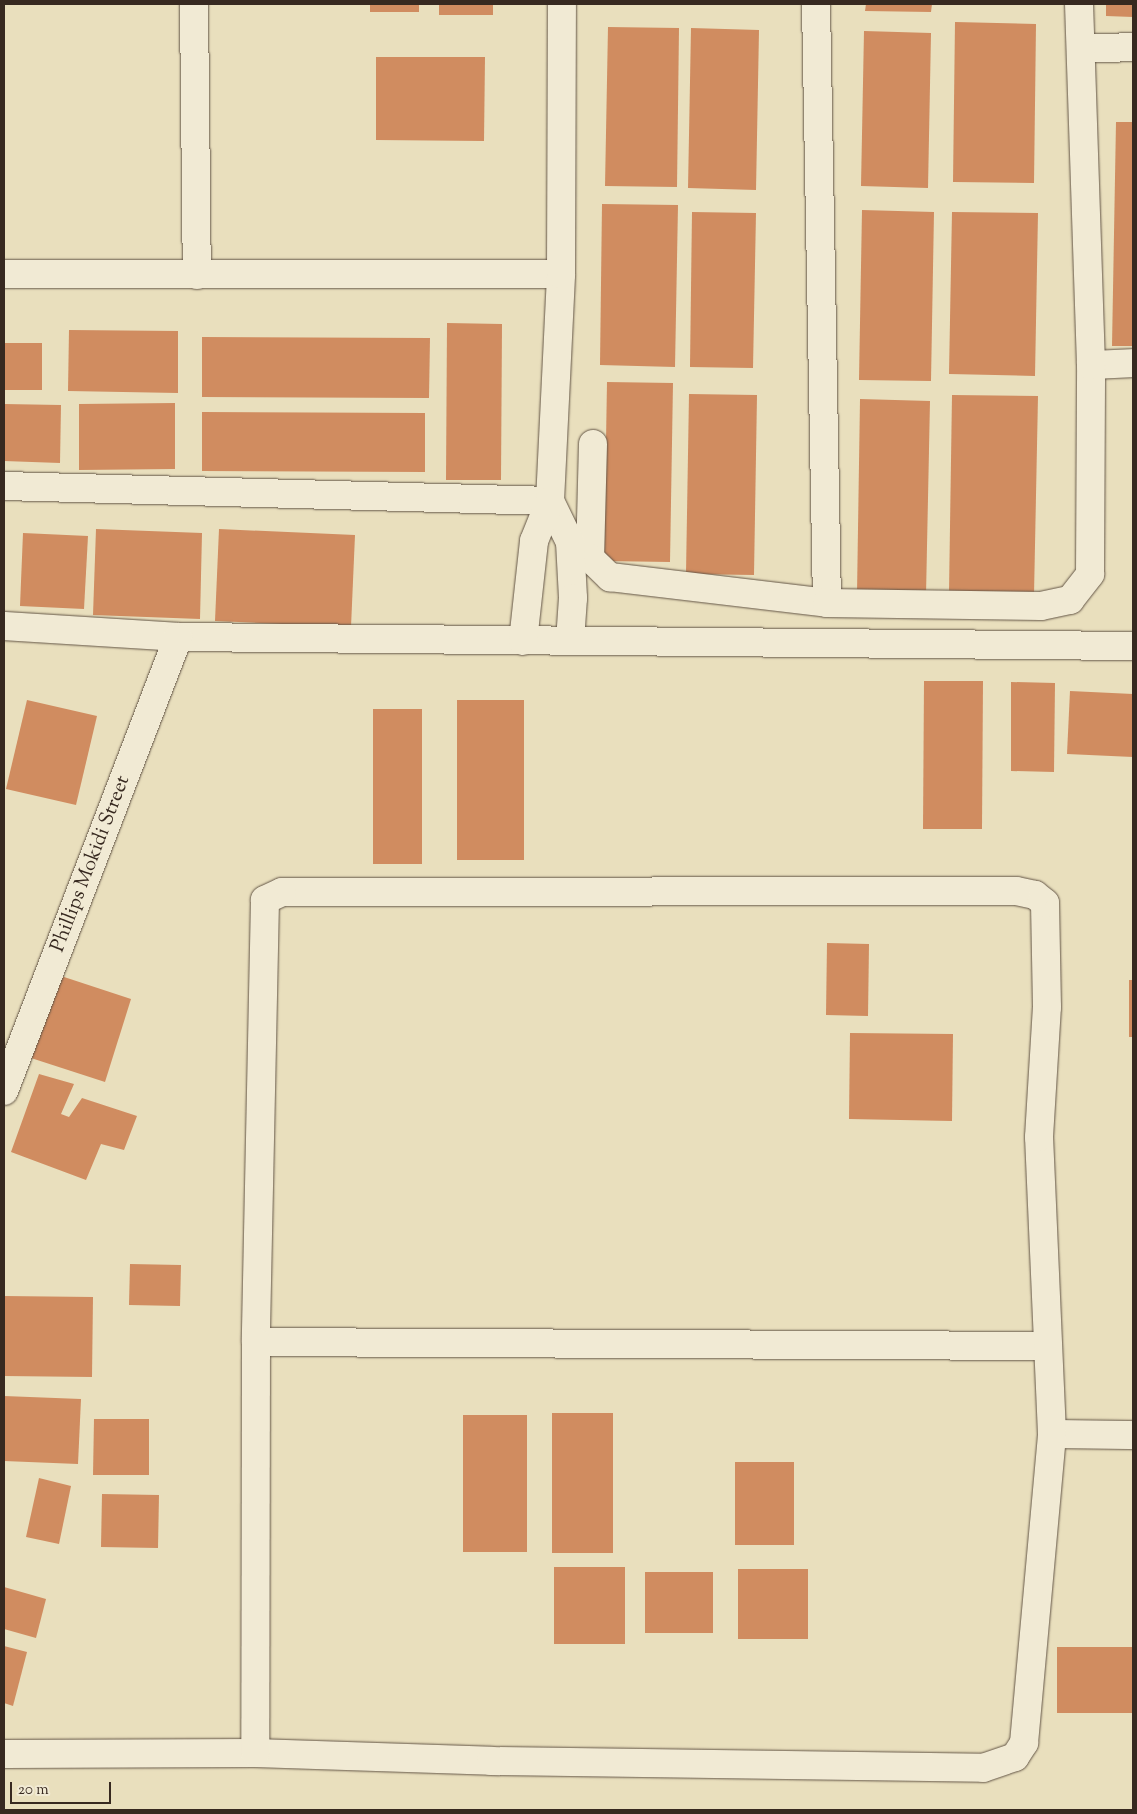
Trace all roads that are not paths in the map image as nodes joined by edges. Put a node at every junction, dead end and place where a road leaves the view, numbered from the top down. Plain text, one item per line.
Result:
1 (194, 4) edge
2 (562, 4) edge
3 (816, 4) edge
4 (1079, 4) edge
5 (1133, 47) edge
6 (1081, 49) junction
7 (4, 274) edge
8 (562, 274) junction
9 (197, 275) junction
10 (1133, 364) edge
11 (1092, 365) junction
12 (593, 444) dead end
13 (4, 486) edge
14 (550, 501) junction
15 (827, 603) junction
16 (4, 626) edge
17 (178, 636) junction
18 (570, 640) junction
19 (523, 641) junction
20 (1133, 646) edge
21 (4, 1091) edge
22 (256, 1342) junction
23 (1048, 1346) junction
24 (1052, 1434) junction
25 (1133, 1435) edge
26 (255, 1753) junction
27 (4, 1754) edge

1 - 9 street
2 - 8 street
3 - 15 street
4 - 6 street
5 - 6 street
6 - 11 street
7 - 9 street
8 - 9 street
8 - 14 street
10 - 11 street
11 - 15 street
12 - 15 street
13 - 14 street
14 - 18 street
14 - 19 street
16 - 17 street
17 - 19 street
17 - 21 street, Phillips Mokidi Street
18 - 19 street
18 - 20 street
22 - 23 street
22 - 23 street
22 - 26 street
23 - 24 street
24 - 25 street
24 - 26 street
26 - 27 street

